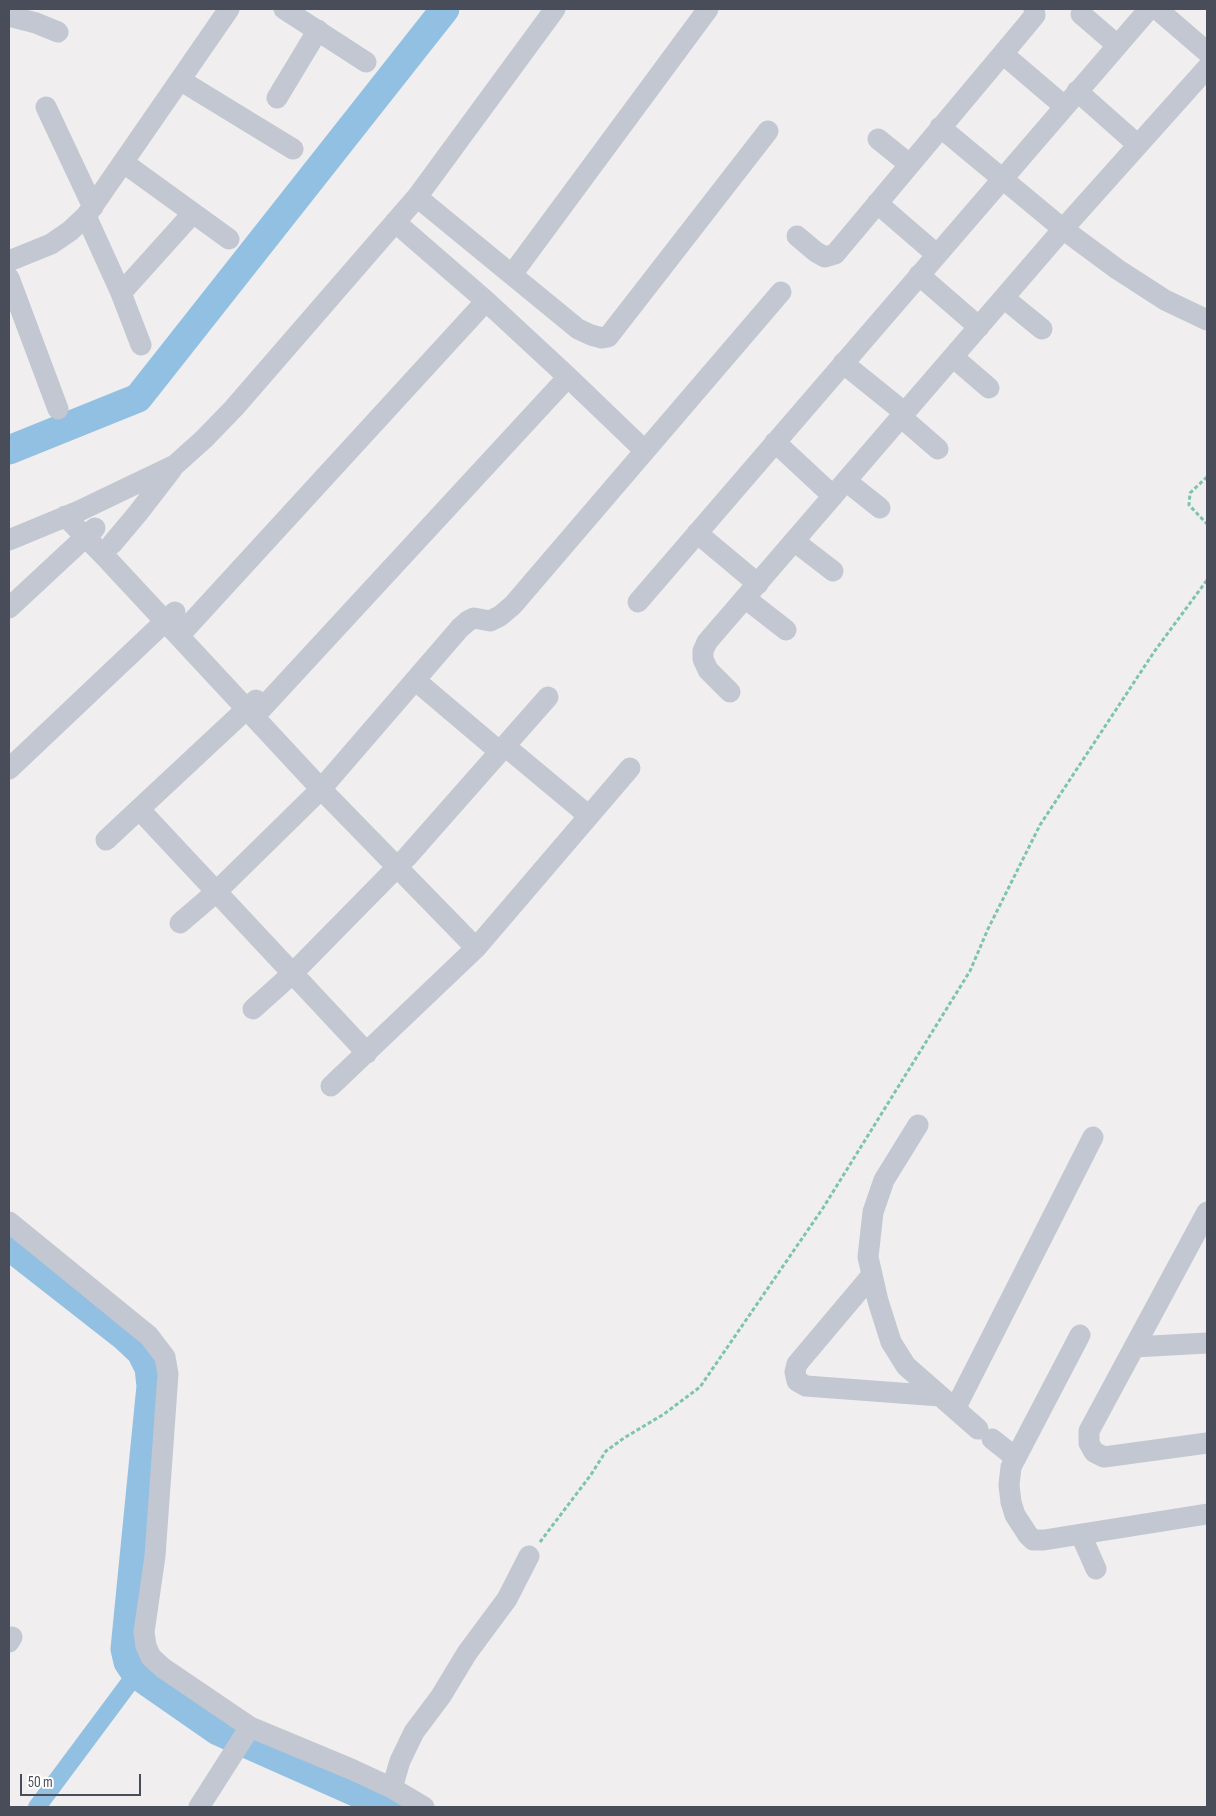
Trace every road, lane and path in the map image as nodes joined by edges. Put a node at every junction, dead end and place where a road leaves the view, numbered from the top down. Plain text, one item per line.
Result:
1 (229, 9) edge
2 (284, 9) edge
3 (555, 9) edge
4 (708, 9) edge
5 (1034, 9) edge
6 (1149, 9) edge
7 (1158, 9) edge
8 (1081, 14) dead end
9 (9, 16) edge
10 (318, 30) junction
11 (58, 32) dead end
12 (1117, 45) junction
13 (1207, 52) edge
14 (1003, 54) junction
15 (366, 62) dead end
16 (1207, 68) edge
17 (180, 80) junction
18 (277, 98) dead end
19 (1071, 99) junction
20 (46, 107) dead end
21 (940, 127) junction
22 (768, 131) dead end
23 (878, 139) dead end
24 (1138, 145) junction
25 (293, 149) dead end
26 (124, 163) junction
27 (910, 164) junction
28 (1003, 177) junction
29 (417, 197) junction
30 (877, 203) junction
31 (90, 211) junction
32 (193, 213) junction
33 (395, 222) junction
34 (1064, 229) junction
35 (797, 236) dead end
36 (229, 239) dead end
37 (936, 254) junction
38 (9, 262) edge
39 (513, 274) junction
40 (919, 274) junction
41 (9, 278) edge
42 (781, 292) dead end
43 (121, 293) junction
44 (1004, 298) junction
45 (486, 301) junction
46 (1204, 313) edge
47 (979, 327) junction
48 (1042, 329) dead end
49 (141, 345) dead end
50 (953, 357) junction
51 (843, 363) junction
52 (568, 377) junction
53 (989, 388) dead end
54 (58, 409) dead end
55 (903, 415) junction
56 (775, 442) junction
57 (938, 449) dead end
58 (644, 450) junction
59 (175, 465) junction
60 (1207, 477) edge
61 (839, 488) junction
62 (880, 508) dead end
63 (72, 514) junction
64 (1207, 524) edge
65 (91, 532) junction
66 (697, 533) junction
67 (9, 540) edge
68 (794, 542) junction
69 (112, 544) junction
70 (833, 571) dead end
71 (1207, 580) edge
72 (751, 591) junction
73 (638, 602) dead end
74 (9, 608) edge
75 (177, 624) junction
76 (786, 630) dead end
77 (415, 680) junction
78 (730, 692) dead end
79 (548, 697) dead end
80 (255, 708) junction
81 (502, 749) junction
82 (630, 768) dead end
83 (9, 769) edge
84 (326, 784) junction
85 (139, 809) junction
86 (589, 816) junction
87 (106, 840) dead end
88 (402, 862) junction
89 (215, 893) junction
90 (180, 924) dead end
91 (481, 943) junction
92 (292, 974) junction
93 (253, 1008) dead end
94 (367, 1053) junction
95 (331, 1086) dead end
96 (918, 1124) dead end
97 (1093, 1137) dead end
98 (1207, 1212) edge
99 (9, 1222) edge
100 (1198, 1245) edge
101 (872, 1274) junction
102 (1080, 1335) dead end
103 (1207, 1343) edge
104 (1134, 1347) junction
105 (948, 1402) junction
106 (1207, 1443) edge
107 (1016, 1458) junction
108 (1207, 1514) edge
109 (1082, 1535) junction
110 (529, 1556) joint
111 (1096, 1569) dead end
112 (248, 1731) junction
113 (392, 1788) junction
114 (199, 1807) edge
115 (424, 1807) edge

1 - 17 street
2 - 10 street
3 - 29 street
4 - 39 street
5 - 14 street
6 - 12 street
7 - 13 street
8 - 12 street
9 - 11 street
10 - 15 street
10 - 18 street
12 - 19 street
14 - 19 street
14 - 21 street
16 - 24 street
17 - 25 street
17 - 26 street
19 - 24 street
19 - 28 street
20 - 31 street
21 - 27 street
21 - 28 street
22 - 39 street
23 - 27 street
24 - 34 street
26 - 31 street
26 - 32 street
27 - 30 street
28 - 34 street
28 - 37 street
29 - 33 street
29 - 39 street
30 - 35 street
30 - 37 street
31 - 38 street
31 - 43 street
32 - 36 street
32 - 43 street
33 - 45 street
33 - 59 street
34 - 44 street
34 - 46 street
37 - 40 street
40 - 47 street
40 - 51 street
41 - 54 street
42 - 58 street
43 - 49 street
44 - 47 street
44 - 48 street
45 - 52 street
45 - 75 street
47 - 50 street
50 - 53 street
50 - 55 street
51 - 55 street
51 - 56 street
52 - 58 street
52 - 80 street
55 - 57 street
55 - 61 street
56 - 61 street
56 - 66 street
58 - 77 street
59 - 63 street
59 - 69 street
60 - 64 path
61 - 62 street
61 - 68 street
63 - 65 street
63 - 67 street
65 - 69 street
65 - 74 street
65 - 75 street
66 - 72 street
66 - 73 street
68 - 70 street
68 - 72 street
69 - 75 street
71 - 110 path
72 - 76 street
72 - 78 street
75 - 80 street
75 - 83 street
77 - 81 street
77 - 84 street
79 - 81 street
80 - 84 street
80 - 85 street
81 - 86 street
81 - 88 street
82 - 86 street
84 - 88 street
84 - 89 street
85 - 87 street
85 - 89 street
86 - 91 street
88 - 91 street
88 - 92 street
89 - 90 street
89 - 92 street
91 - 94 street
92 - 93 street
92 - 94 street
94 - 95 street
96 - 101 street
97 - 105 street
98 - 100 street
99 - 112 street
100 - 104 street
101 - 105 street
101 - 105 street
102 - 107 street
103 - 104 street
104 - 106 street
105 - 107 street
107 - 109 street
108 - 109 street
109 - 111 street
110 - 113 street
112 - 113 street
112 - 114 street
113 - 115 street

